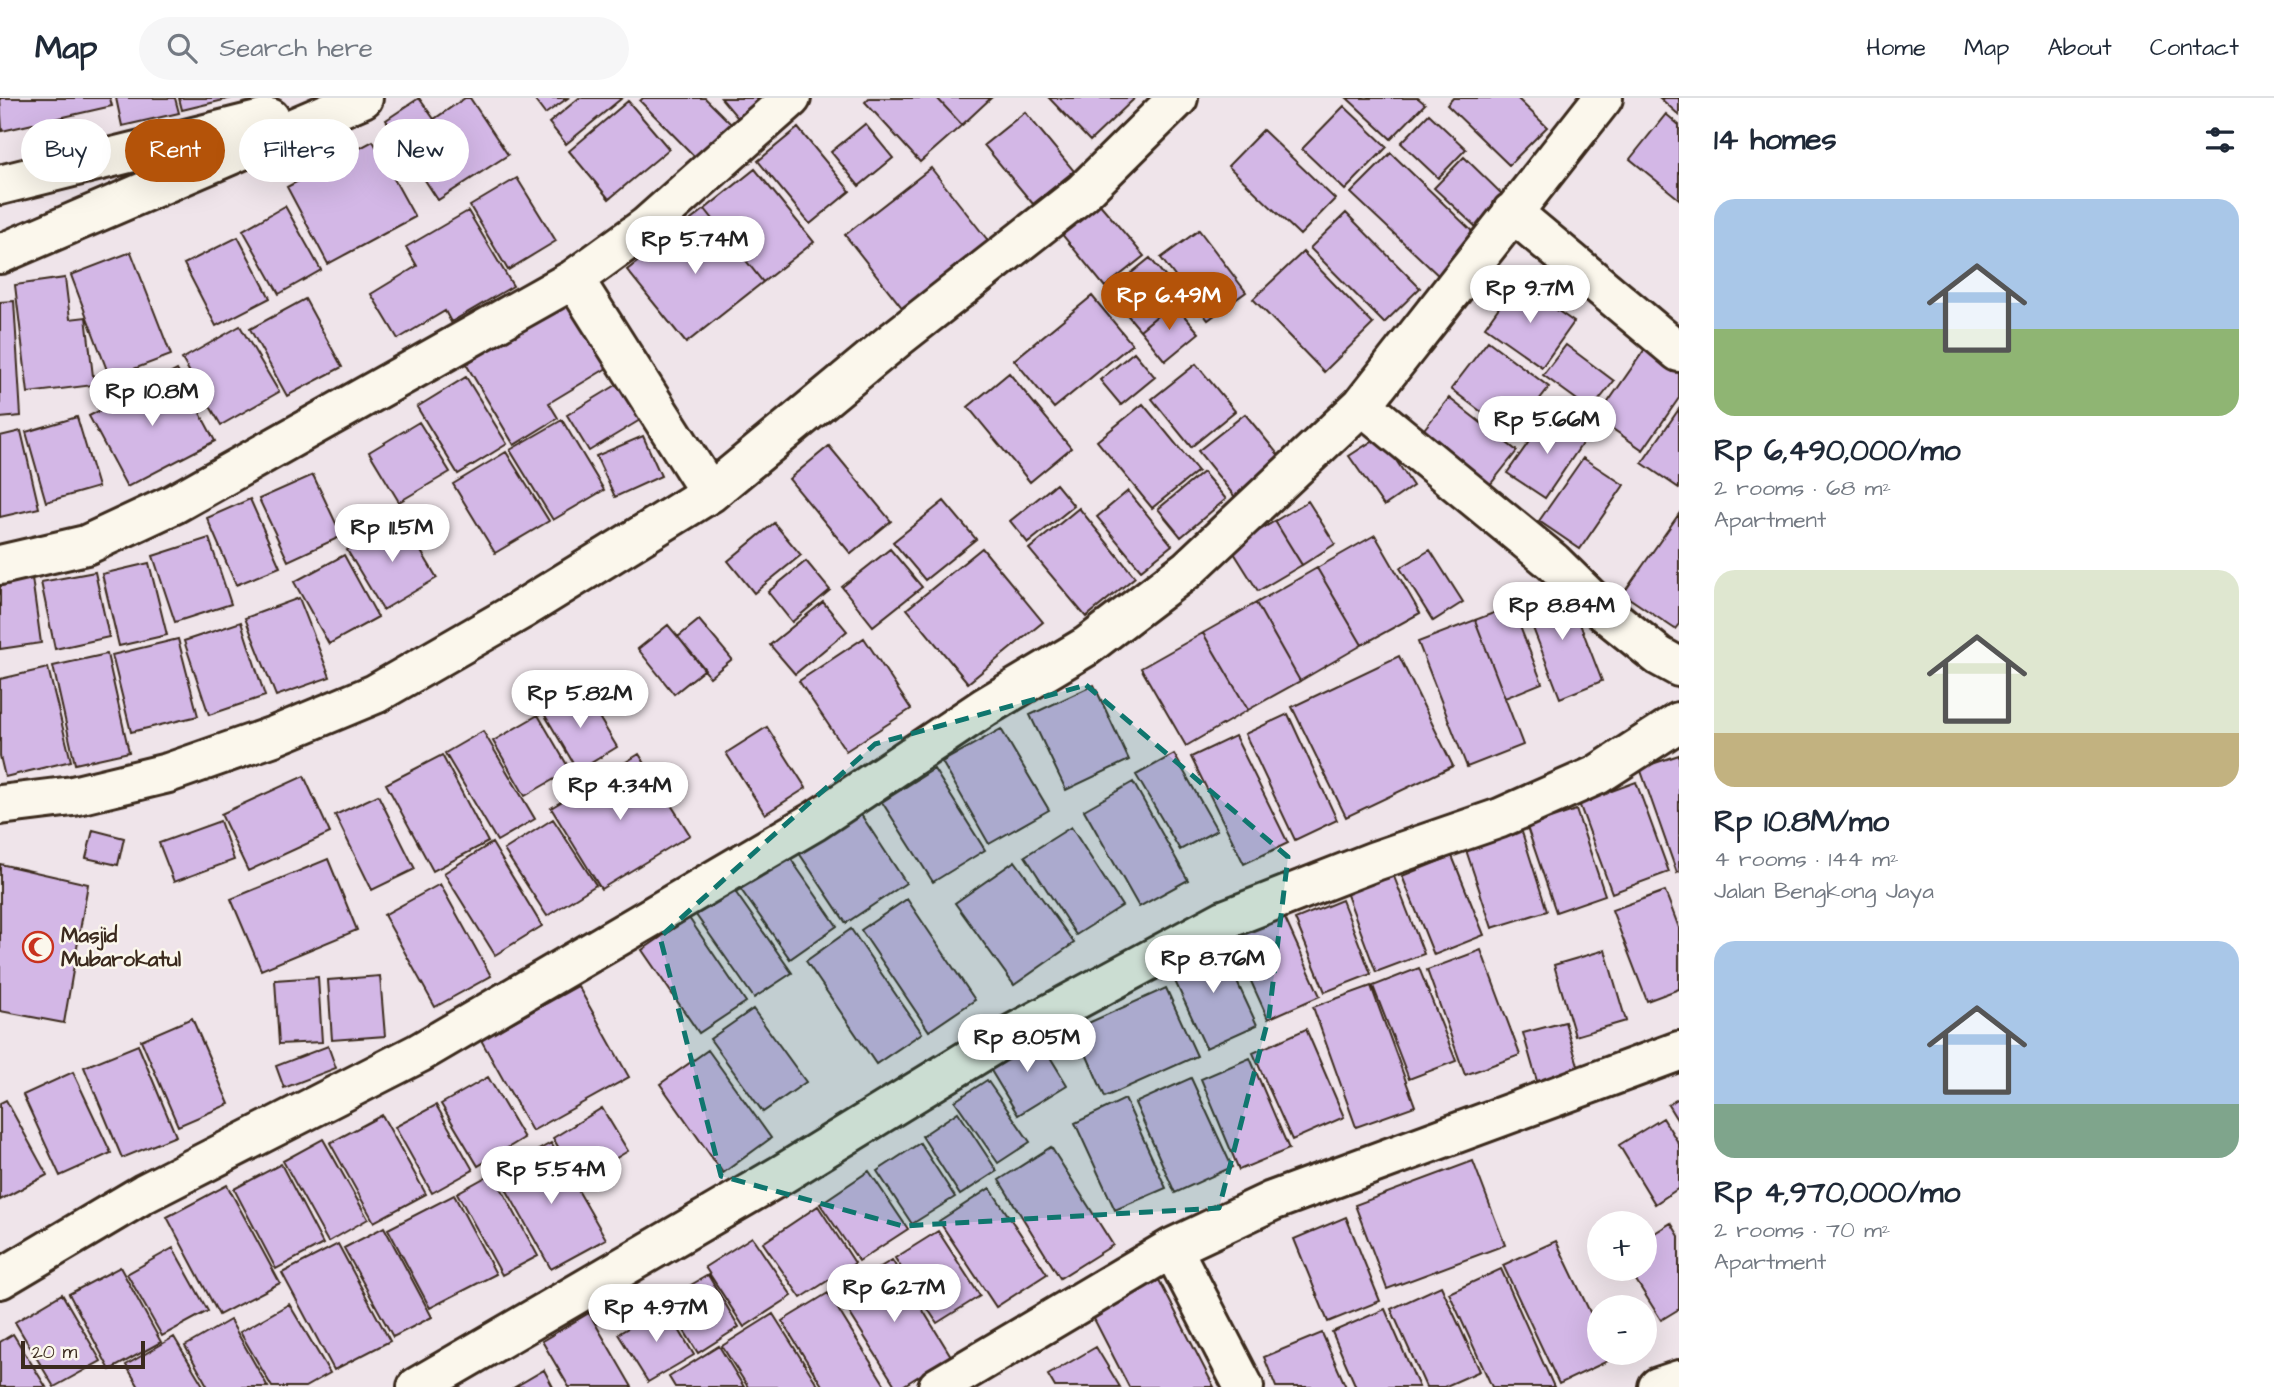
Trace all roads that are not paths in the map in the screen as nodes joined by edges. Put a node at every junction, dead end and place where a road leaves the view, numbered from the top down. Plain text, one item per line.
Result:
1 (362, 98) edge
2 (791, 98) edge
3 (1178, 98) edge
4 (1603, 98) edge
5 (0, 186) edge
6 (1512, 212) junction
7 (0, 254) edge
8 (574, 279) junction
9 (1679, 352) edge
10 (1362, 405) junction
11 (710, 493) junction
12 (0, 565) edge
13 (1679, 667) edge
14 (1679, 722) edge
15 (0, 805) edge
16 (1679, 1051) edge
17 (1172, 1248) junction
18 (0, 1279) edge
19 (1679, 1380) edge
20 (417, 1387) edge
21 (938, 1387) edge
22 (1244, 1387) edge
23 (1658, 1387) edge

1 - 5 street
1 - 7 street
2 - 8 street
3 - 11 street
4 - 6 street
6 - 9 street
6 - 10 street
8 - 11 street
8 - 12 street
10 - 13 street
10 - 18 street
11 - 15 street
14 - 20 street
16 - 17 street
17 - 21 street
17 - 22 street
19 - 23 street

